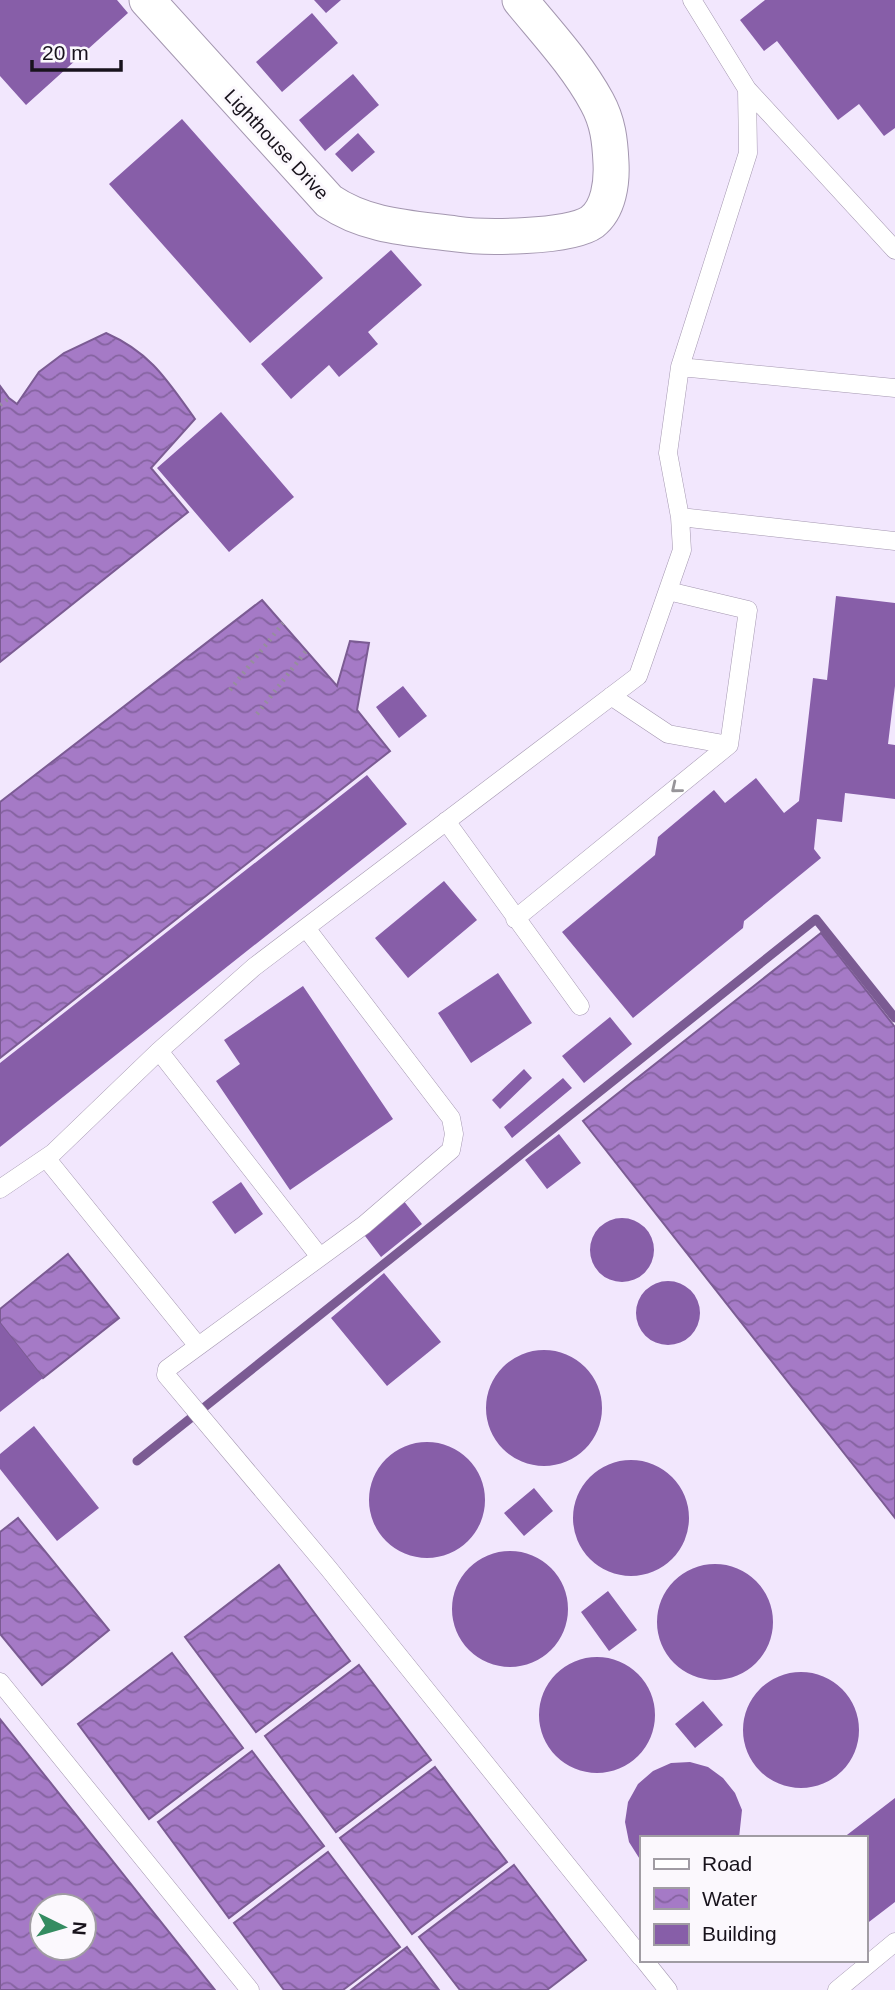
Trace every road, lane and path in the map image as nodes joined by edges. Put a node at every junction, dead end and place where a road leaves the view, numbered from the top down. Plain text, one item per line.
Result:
1 (147, 0) edge
2 (520, 0) edge
3 (692, 0) edge
4 (747, 89) junction
5 (895, 250) edge
6 (680, 368) junction
7 (895, 388) edge
8 (9, 398) dead end
9 (0, 405) edge
10 (680, 517) junction
11 (895, 541) edge
12 (668, 591) junction
13 (282, 623) dead end
14 (306, 651) dead end
15 (230, 690) dead end
16 (611, 696) junction
17 (257, 714) dead end
18 (729, 745) junction
19 (446, 821) junction
20 (515, 919) junction
21 (306, 928) junction
22 (580, 1006) dead end
23 (159, 1051) junction
24 (46, 1158) junction
25 (0, 1189) edge
26 (320, 1257) junction
27 (198, 1346) junction
28 (0, 1682) edge
29 (895, 1942) edge
30 (640, 1957) edge
31 (645, 1962) edge
32 (250, 1990) edge
33 (668, 1990) edge
34 (837, 1990) edge

1 - 2 street, Lighthouse Drive
3 - 4 lane
4 - 5 lane
4 - 6 lane
6 - 7 lane
6 - 10 lane
8 - 9 path
10 - 11 lane
10 - 12 lane
12 - 16 lane
12 - 18 lane
13 - 15 path
14 - 17 path
16 - 18 lane
16 - 19 lane
18 -> 20 lane
19 - 20 lane
19 - 21 lane
20 - 22 lane
21 - 23 lane
21 - 26 lane
23 - 24 lane
23 - 26 lane
24 - 25 lane
24 - 27 lane
26 - 27 lane
27 - 30 lane
28 - 32 lane
29 - 34 lane
31 - 33 lane

